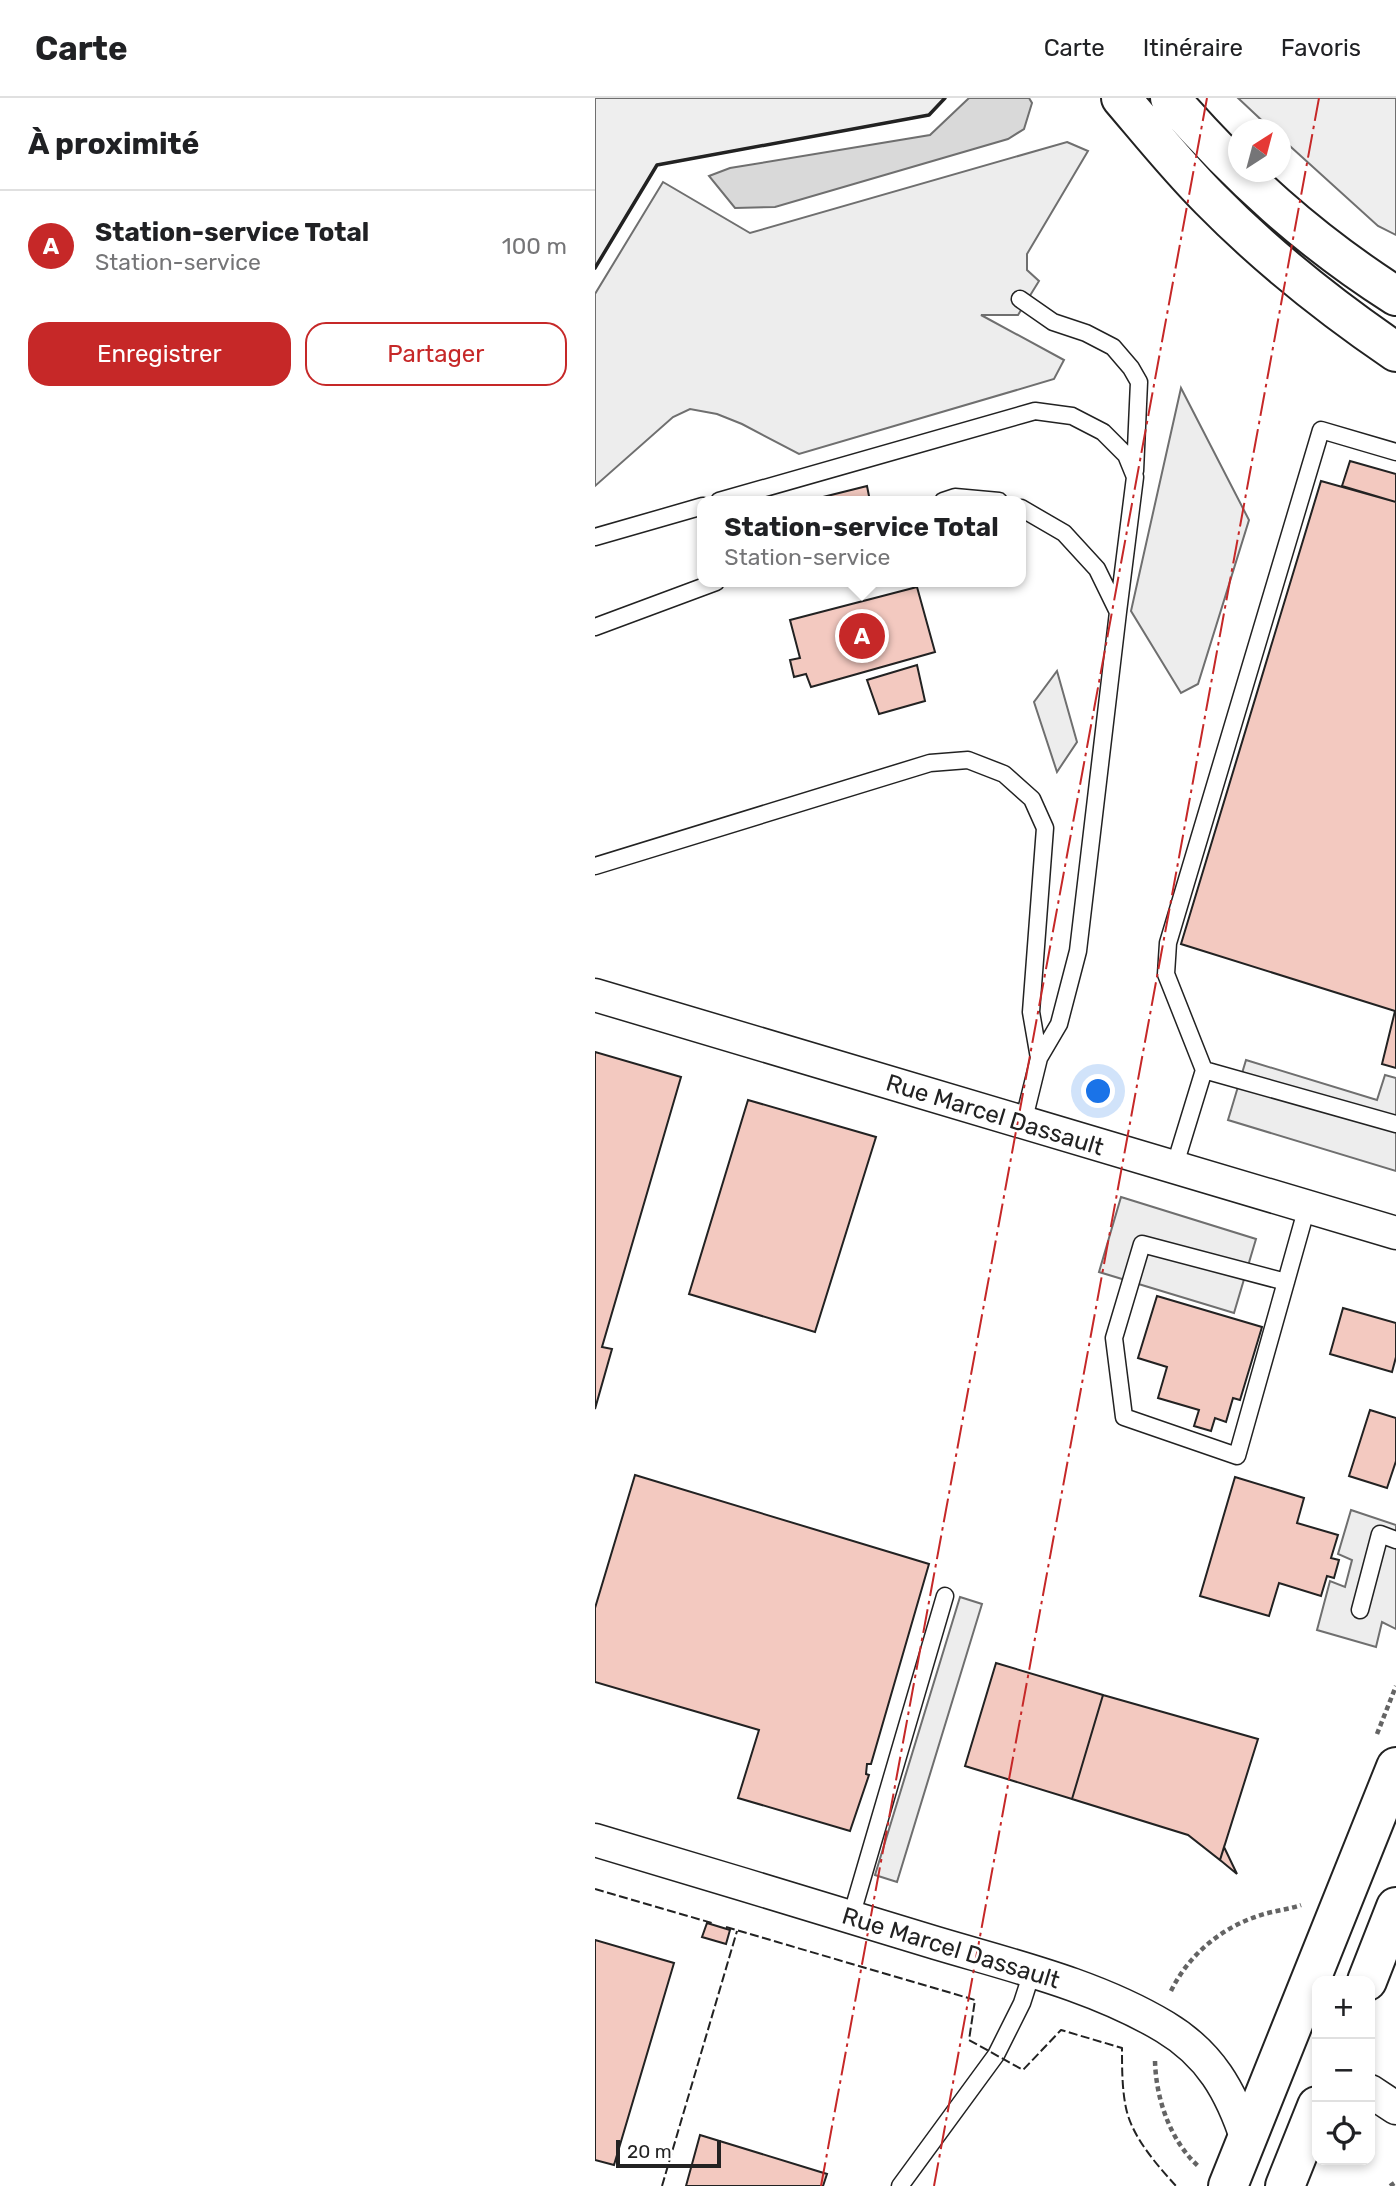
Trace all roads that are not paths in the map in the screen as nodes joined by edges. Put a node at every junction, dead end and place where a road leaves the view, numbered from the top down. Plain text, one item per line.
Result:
1 (1121, 98) edge
2 (1170, 98) edge
3 (1396, 296) edge
4 (1020, 299) dead end
5 (1396, 352) edge
6 (1396, 453) edge
7 (1135, 477) junction
8 (737, 496) edge
9 (697, 508) edge
10 (1026, 511) edge
11 (595, 537) edge
12 (703, 587) edge
13 (1118, 612) junction
14 (595, 627) edge
15 (595, 866) edge
16 (595, 995) edge
17 (1039, 1058) junction
18 (1204, 1070) junction
19 (1023, 1123) junction
20 (1396, 1124) edge
21 (1174, 1168) junction
22 (1307, 1207) junction
23 (1396, 1233) edge
24 (1286, 1282) junction
25 (1396, 1540) edge
26 (945, 1596) dead end
27 (1360, 1610) dead end
28 (1386, 1752) edge
29 (595, 1840) edge
30 (1396, 1907) edge
31 (851, 1917) junction
32 (1032, 1972) junction
33 (1369, 1976) edge
34 (1375, 2094) edge
35 (1396, 2108) edge
36 (1312, 2118) edge
37 (1247, 2140) junction
38 (1216, 2179) edge
39 (900, 2186) edge
40 (1285, 2186) edge

1 - 5 main road
2 - 3 main road
4 - 7 lane
6 - 18 lane
7 - 8 lane
7 - 13 lane
9 - 11 lane
10 - 13 lane
12 - 14 lane
13 - 17 lane
15 - 17 lane
16 - 19 street, Rue Marcel Dassault
17 - 19 lane
18 - 20 lane
18 - 21 lane
19 - 21 street, Rue Marcel Dassault
21 - 22 street, Rue Marcel Dassault
22 - 23 street, Rue Marcel Dassault
22 - 24 lane
24 - 24 lane
25 - 27 lane
26 - 31 lane
28 - 37 main road
29 - 31 street, Rue Marcel Dassault
30 - 33 main road
31 - 32 street, Rue Marcel Dassault
32 - 37 street, Rue Marcel Dassault
32 - 39 lane
34 - 35 street
36 - 40 main road
37 - 38 main road

